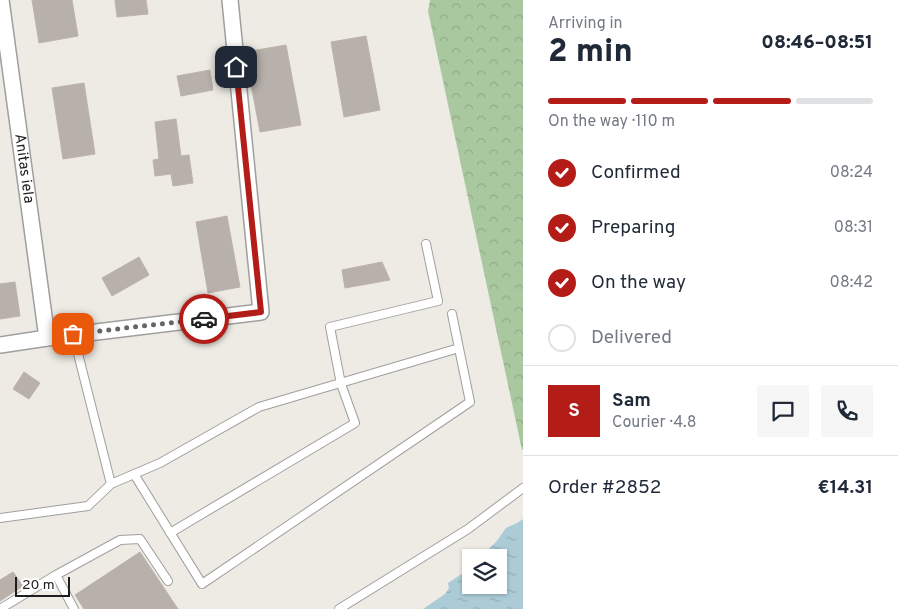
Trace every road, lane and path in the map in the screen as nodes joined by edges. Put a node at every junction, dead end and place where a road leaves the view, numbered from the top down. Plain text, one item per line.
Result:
1 (1, 0) edge
2 (230, 0) edge
3 (426, 244) dead end
4 (452, 314) dead end
5 (73, 334) junction
6 (47, 338) junction
7 (0, 345) edge
8 (459, 348) junction
9 (341, 384) junction
10 (134, 474) junction
11 (111, 484) junction
12 (523, 488) edge
13 (0, 518) edge
14 (170, 533) junction
15 (56, 575) junction
16 (168, 581) dead end
17 (0, 609) edge
18 (74, 609) edge
19 (339, 609) edge

1 - 6 street, Anitas iela
2 - 5 street
3 - 9 lane
4 - 8 lane
5 - 6 street
5 - 11 lane
6 - 7 street
8 - 9 lane
8 - 14 lane
9 - 10 lane
9 - 14 lane
10 - 11 lane
10 - 14 lane
11 - 13 lane
12 - 19 lane
15 - 16 lane
15 - 17 lane
15 - 18 lane

